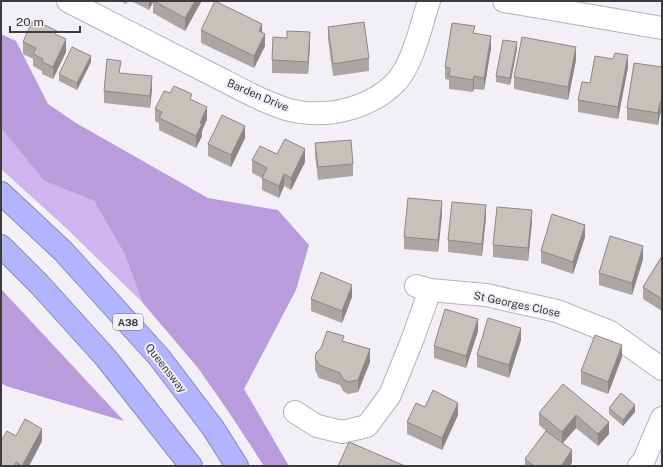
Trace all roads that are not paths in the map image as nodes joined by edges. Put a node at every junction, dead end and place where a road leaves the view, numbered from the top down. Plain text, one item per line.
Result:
1 (68, 1) edge
2 (429, 1) edge
3 (504, 1) edge
4 (662, 28) edge
5 (1, 193) edge
6 (1, 246) edge
7 (662, 369) edge
8 (296, 412) dead end
9 (662, 418) edge
10 (644, 465) edge
11 (191, 466) edge
12 (237, 466) edge

1 - 2 street, Barden Drive
3 - 4 street
5 - 12 highway, Queensway / A38
6 - 11 highway
7 - 8 street, St Georges Close
9 - 10 street

